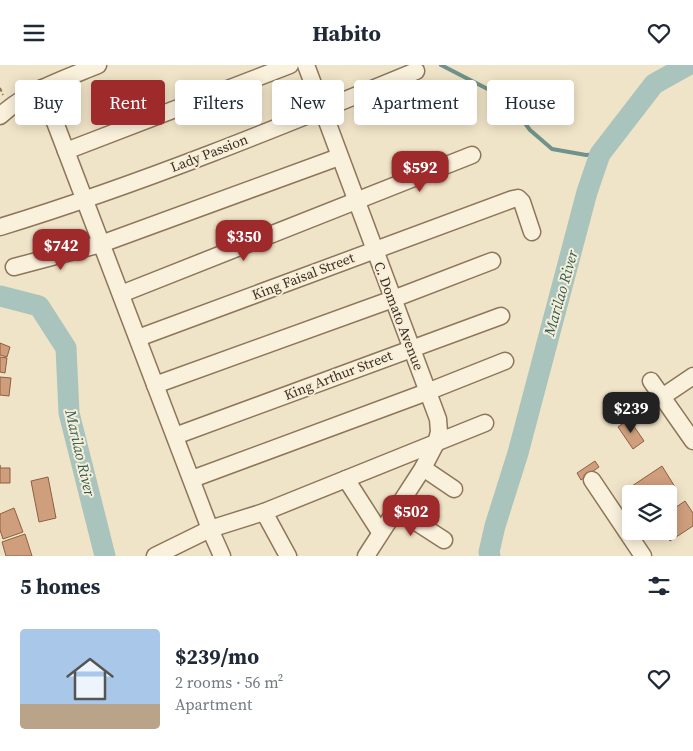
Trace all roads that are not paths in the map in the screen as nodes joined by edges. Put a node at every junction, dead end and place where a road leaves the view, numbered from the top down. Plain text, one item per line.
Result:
1 (98, 65) edge
2 (290, 65) edge
3 (306, 65) edge
4 (416, 71) dead end
5 (61, 80) edge
6 (311, 80) edge
7 (344, 101) edge
8 (15, 104) edge
9 (0, 116) edge
10 (56, 125) edge
11 (282, 125) edge
12 (327, 125) edge
13 (66, 151) junction
14 (472, 155) dead end
15 (339, 157) junction
16 (85, 200) junction
17 (356, 201) junction
18 (0, 227) edge
19 (532, 232) dead end
20 (101, 244) junction
21 (374, 249) junction
22 (492, 261) dead end
23 (14, 267) dead end
24 (121, 294) junction
25 (393, 299) junction
26 (502, 316) dead end
27 (138, 338) junction
28 (410, 348) junction
29 (505, 361) dead end
30 (693, 376) edge
31 (651, 381) dead end
32 (155, 385) junction
33 (427, 392) junction
34 (662, 397) junction
35 (485, 423) dead end
36 (175, 436) junction
37 (693, 440) edge
38 (436, 443) junction
39 (423, 469) junction
40 (192, 479) junction
41 (346, 479) junction
42 (592, 480) dead end
43 (454, 489) dead end
44 (396, 509) junction
45 (264, 511) junction
46 (210, 529) junction
47 (380, 533) junction
48 (444, 540) dead end
49 (155, 556) edge
50 (222, 556) edge
51 (288, 556) edge
52 (367, 556) edge
53 (643, 556) edge

1 - 5 street
2 - 13 street
3 - 6 street, C. Domato Avenue
4 - 7 street, Lady Passion
8 - 9 street
10 - 13 street
11 - 16 street, Lady Passion
12 - 15 street, C. Domato Avenue
13 - 16 street
14 - 17 street
15 - 17 street, C. Domato Avenue
15 - 20 street
16 - 18 street, Lady Passion
16 - 20 street
17 - 21 street, C. Domato Avenue
17 - 24 street
19 - 21 street, King Faisal Street
20 - 23 street
20 - 24 street
21 - 25 street, C. Domato Avenue
21 - 27 street, King Faisal Street
22 - 25 street
24 - 27 street
25 - 28 street, C. Domato Avenue
25 - 32 street
26 - 28 street, King Arthur Street
27 - 32 street
28 - 33 street, C. Domato Avenue
28 - 36 street, King Arthur Street
29 - 33 street
30 - 34 street
31 - 34 street
32 - 36 street
33 - 38 street, C. Domato Avenue
33 - 40 street
34 - 37 street
35 - 38 street
36 - 40 street
38 - 39 street, C. Domato Avenue
38 - 41 street
39 - 43 street
39 - 44 street, C. Domato Avenue
40 - 46 street
41 - 45 street
41 - 47 street
42 - 53 street
44 - 47 street, C. Domato Avenue
44 - 48 street
45 - 46 street
45 - 51 street
46 - 49 street
46 - 50 street
47 - 52 street, C. Domato Avenue

